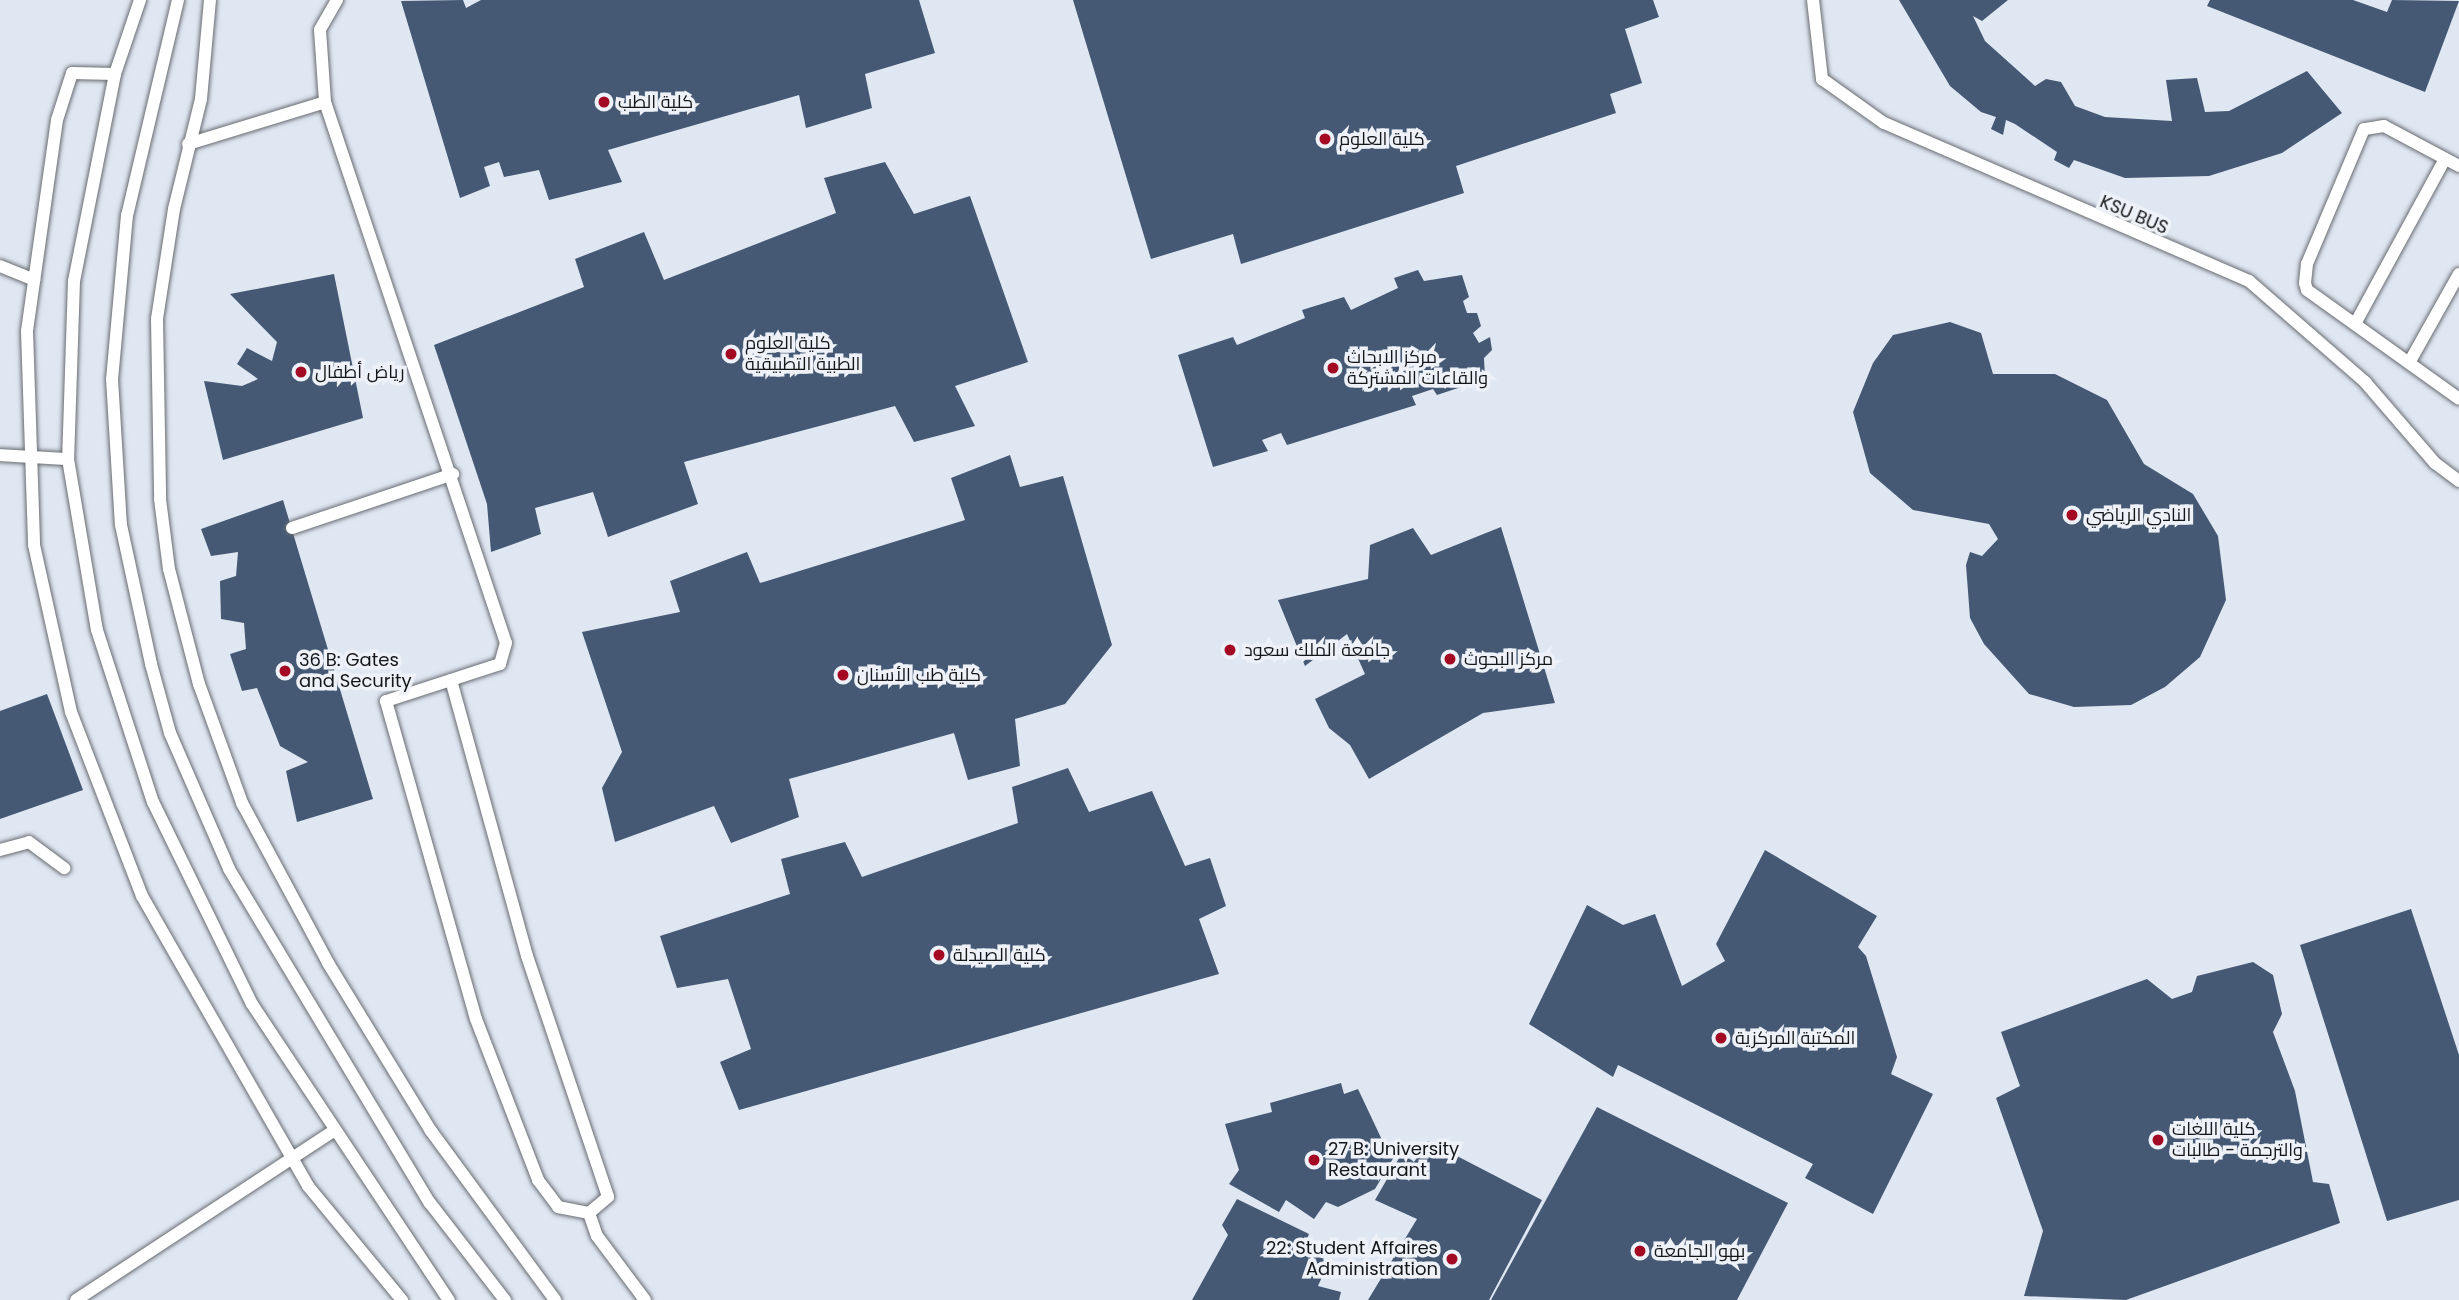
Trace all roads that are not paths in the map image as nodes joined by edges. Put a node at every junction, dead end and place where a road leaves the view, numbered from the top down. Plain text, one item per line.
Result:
1 (139, 0) edge
2 (178, 0) edge
3 (337, 0) edge
4 (1814, 0) edge
5 (211, 1) edge
6 (115, 74) junction
7 (325, 102) junction
8 (188, 144) junction
9 (2445, 159) junction
10 (2459, 166) edge
11 (0, 266) edge
12 (2459, 274) edge
13 (34, 280) junction
14 (2355, 324) junction
15 (2409, 363) junction
16 (2459, 399) edge
17 (31, 454) junction
18 (0, 455) edge
19 (68, 459) junction
20 (453, 474) junction
21 (2459, 481) edge
22 (292, 528) dead end
23 (451, 680) junction
24 (0, 850) edge
25 (64, 868) dead end
26 (333, 1131) junction
27 (290, 1155) junction
28 (589, 1213) junction
29 (76, 1300) edge
30 (402, 1300) edge
31 (449, 1300) edge
32 (505, 1300) edge
33 (555, 1300) edge
34 (645, 1300) edge

1 - 6 lane
2 - 32 lane
3 - 7 lane
4 - 21 lane, KSU BUS
5 - 8 lane
6 - 13 lane
6 - 19 lane
7 - 8 lane
7 - 20 lane
8 - 33 lane
9 - 10 lane
9 - 14 lane
9 - 14 lane
11 - 13 lane
12 - 15 lane
13 - 17 lane
14 - 15 lane
15 - 16 lane
17 - 18 lane
17 - 19 lane
17 - 27 lane
19 - 26 lane
20 - 22 lane
20 - 23 lane
23 - 28 lane
23 - 28 lane
24 - 25 lane
26 - 27 lane
26 - 31 lane
27 - 29 lane
27 - 30 lane
28 - 34 lane

